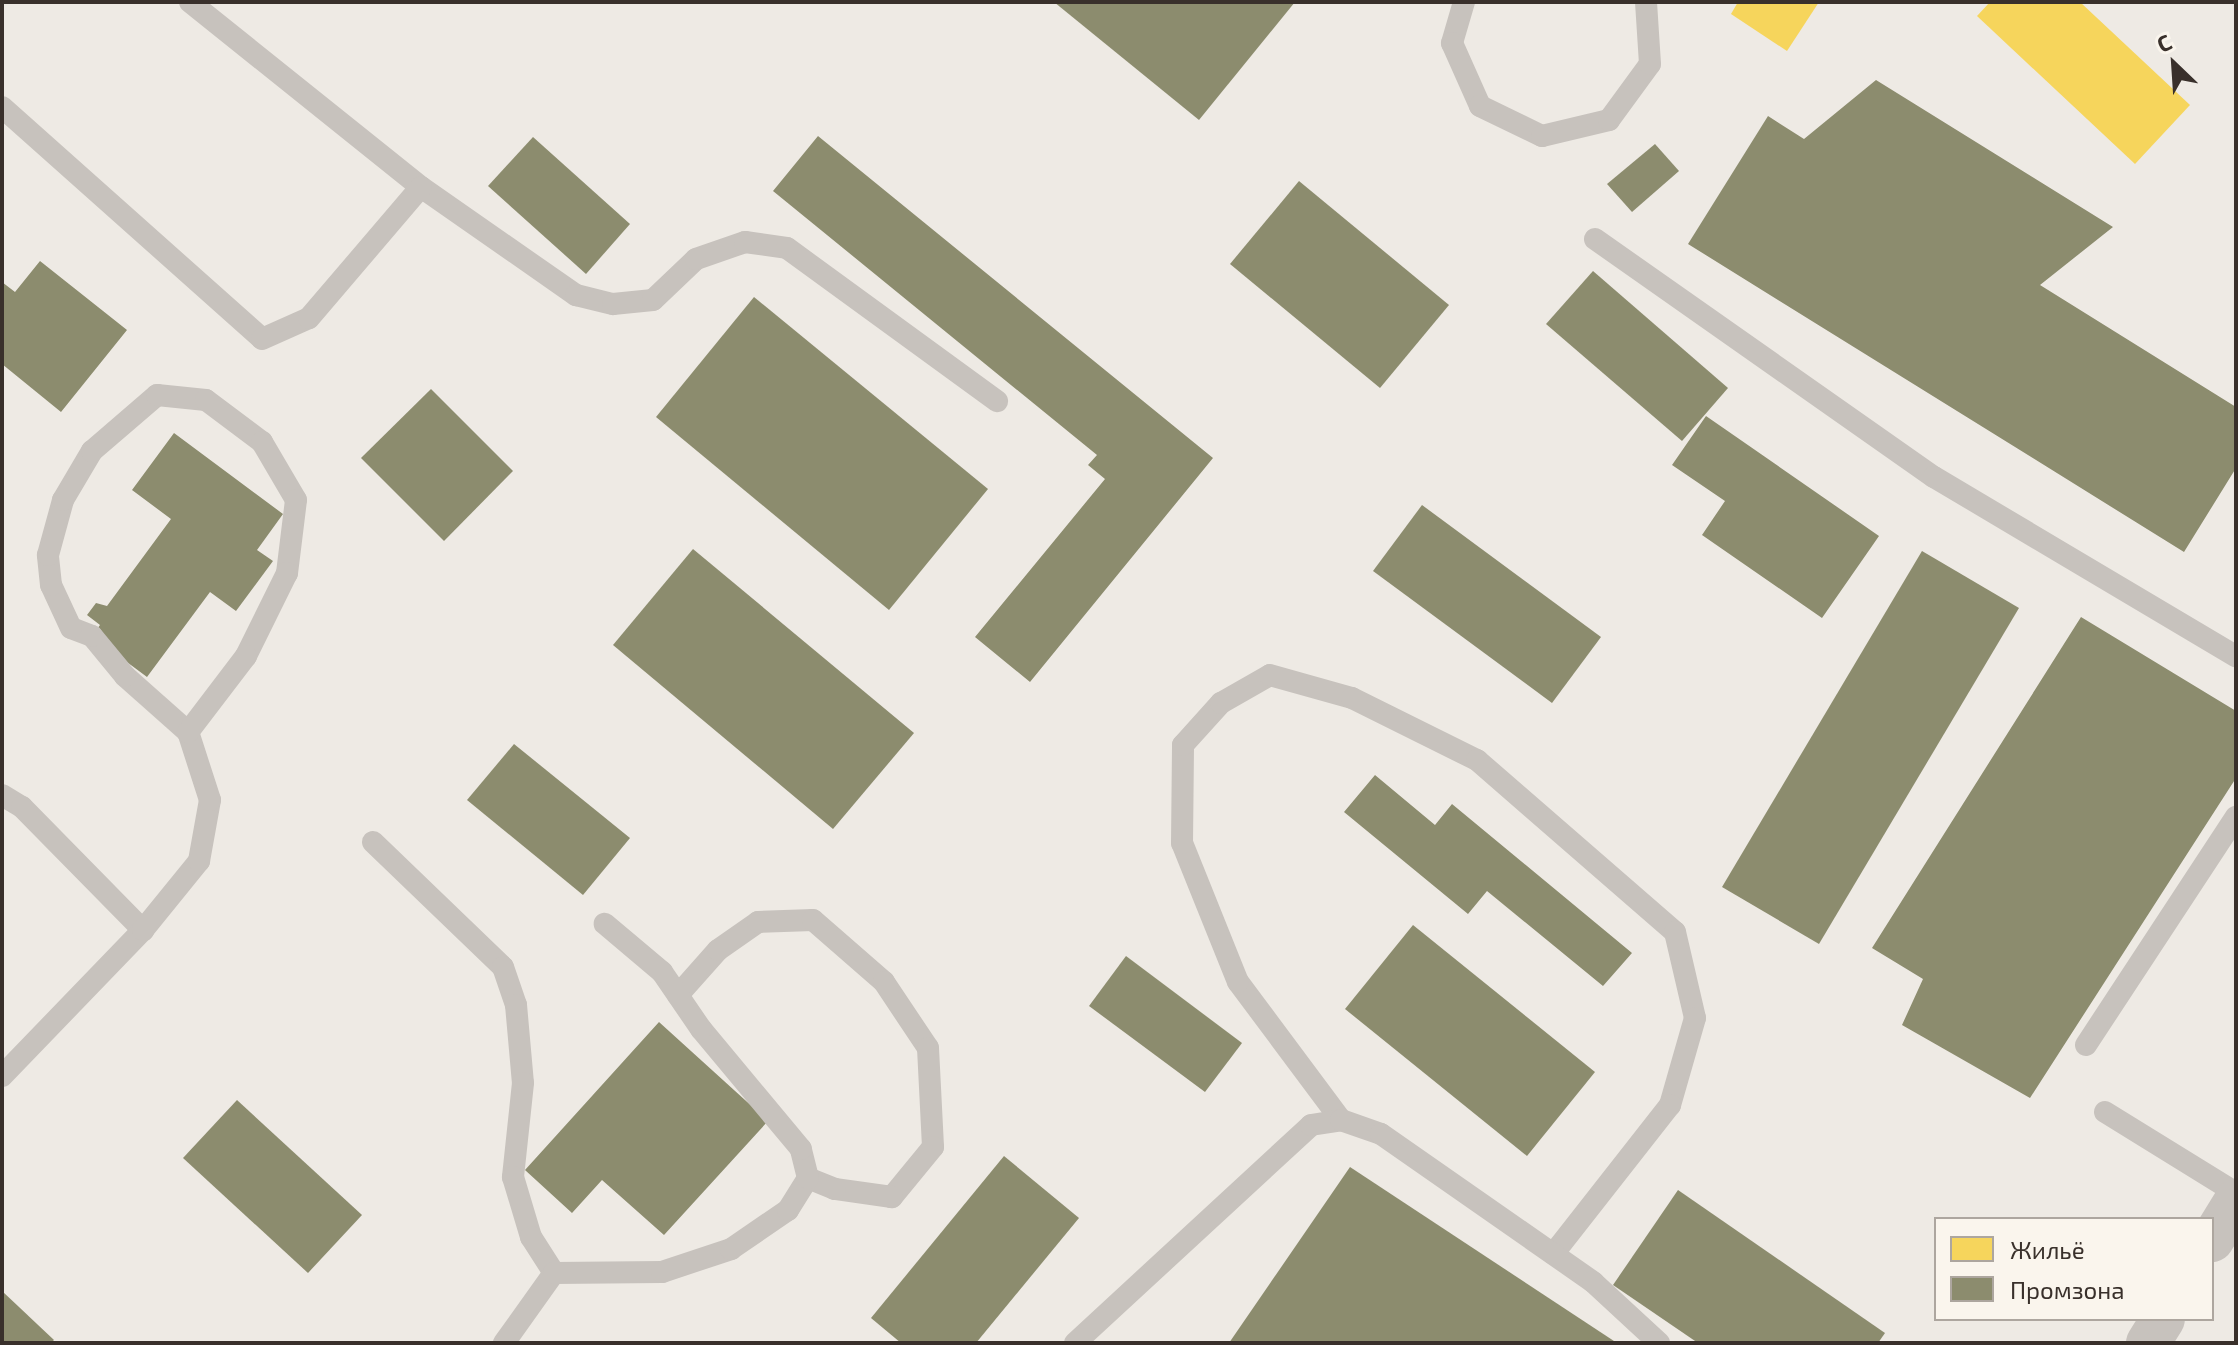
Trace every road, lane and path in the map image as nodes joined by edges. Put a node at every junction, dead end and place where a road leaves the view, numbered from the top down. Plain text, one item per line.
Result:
1 (190, 2) edge
2 (1464, 2) edge
3 (1646, 2) edge
4 (2, 107) edge
5 (421, 187) junction
6 (1595, 239) dead end
7 (997, 401) dead end
8 (2236, 656) edge
9 (188, 732) junction
10 (2, 795) edge
11 (2236, 817) edge
12 (373, 842) dead end
13 (605, 924) dead end
14 (143, 930) junction
15 (678, 995) junction
16 (2086, 1045) dead end
17 (2, 1076) edge
18 (2105, 1112) dead end
19 (1341, 1120) junction
20 (808, 1178) junction
21 (2236, 1193) edge
22 (2236, 1201) edge
23 (2214, 1237) edge
24 (1553, 1254) junction
25 (554, 1273) junction
26 (2162, 1321) edge
27 (504, 1343) edge
28 (1075, 1343) edge
29 (1659, 1343) edge
30 (2148, 1343) edge

1 - 5 lane
2 - 3 lane
4 - 5 lane
5 - 7 lane
6 - 8 lane
9 - 9 lane
9 - 14 lane
10 - 14 lane
11 - 16 lane
12 - 25 lane
13 - 15 lane
14 - 17 lane
15 - 20 lane
15 - 20 lane
18 - 21 lane
19 - 24 lane
19 - 24 lane
19 - 28 lane
20 - 25 lane
22 - 23 street
24 - 29 lane
25 - 27 lane
26 - 30 street

